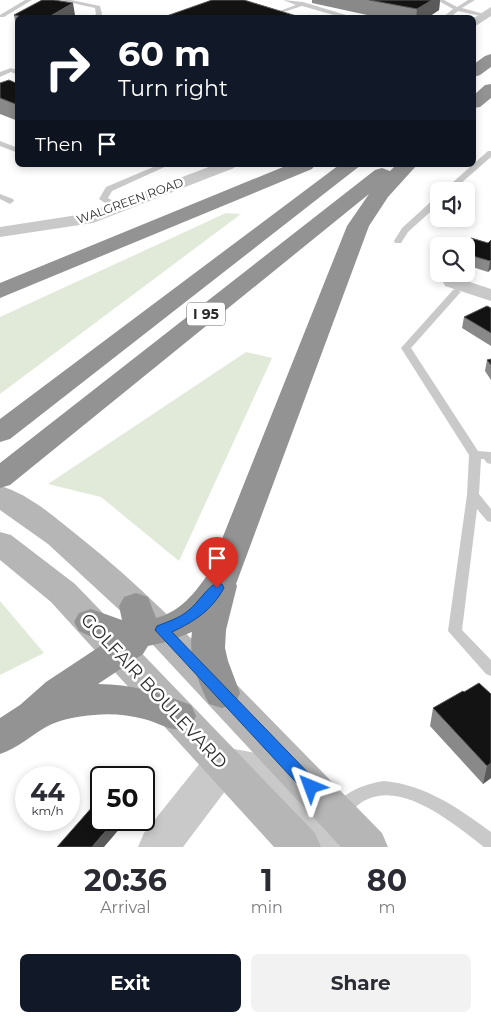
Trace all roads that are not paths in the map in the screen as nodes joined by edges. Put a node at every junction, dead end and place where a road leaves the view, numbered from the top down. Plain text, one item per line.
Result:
1 (30, 0) edge
2 (35, 0) edge
3 (54, 0) edge
4 (61, 0) edge
5 (286, 0) edge
6 (308, 0) edge
7 (440, 0) edge
8 (472, 0) edge
9 (302, 4) junction
10 (457, 9) junction
11 (267, 11) edge
12 (332, 12) junction
13 (341, 12) dead end
14 (488, 13) edge
15 (276, 14) junction
16 (98, 15) edge
17 (279, 15) edge
18 (347, 15) edge
19 (449, 15) edge
20 (2, 16) dead end
21 (476, 21) edge
22 (491, 60) edge
23 (476, 71) edge
24 (15, 72) edge
25 (0, 75) edge
26 (491, 89) edge
27 (476, 101) edge
28 (0, 143) edge
29 (15, 150) edge
30 (491, 153) edge
31 (476, 166) edge
32 (160, 167) edge
33 (223, 167) edge
34 (300, 167) edge
35 (348, 167) edge
36 (391, 167) edge
37 (405, 167) edge
38 (475, 167) edge
39 (457, 182) edge
40 (0, 196) edge
41 (10, 201) dead end
42 (430, 207) edge
43 (119, 208) junction
44 (0, 232) edge
45 (398, 241) dead end
46 (454, 287) joint
47 (0, 291) edge
48 (491, 295) edge
49 (0, 433) edge
50 (475, 455) junction
51 (491, 460) edge
52 (0, 478) edge
53 (473, 495) junction
54 (0, 496) edge
55 (491, 518) edge
56 (0, 543) edge
57 (224, 578) junction
58 (139, 631) junction
59 (491, 670) edge
60 (222, 694) junction
61 (33, 716) junction
62 (178, 716) junction
63 (0, 738) edge
64 (223, 764) junction
65 (335, 830) edge
66 (491, 842) edge
67 (158, 847) edge
68 (301, 847) edge
69 (368, 847) edge

1 - 2 lane
1 - 20 lane
3 - 4 lane
4 - 16 lane
5 - 9 lane
6 - 9 lane
7 - 10 lane
8 - 10 lane
9 - 12 lane
9 - 15 lane
10 - 14 lane
10 - 19 lane
11 - 15 lane
12 - 13 lane
12 - 18 lane
14 - 21 street
15 - 17 lane
22 - 23 highway
24 - 25 lane
26 - 27 highway
28 - 29 lane
30 - 31 lane
32 - 43 lane
33 - 43 street, WALGREEN ROAD
34 - 47 highway
35 - 49 highway, I 95
36 - 52 highway, I 95
37 - 57 highway
38 - 39 lane
40 - 41 lane
42 - 45 lane
43 - 44 street, WALGREEN ROAD
46 - 48 street
46 - 50 lane
50 - 51 lane
50 - 53 lane
53 - 55 lane
53 - 59 lane
54 - 58 main road, GOLFAIR BOULEVARD
56 - 58 main road, GOLFAIR BOULEVARD
57 - 58 highway
57 - 60 highway
58 - 60 main road, GOLFAIR BOULEVARD
58 - 61 highway
58 - 62 main road, GOLFAIR BOULEVARD
60 - 65 main road, GOLFAIR BOULEVARD
61 - 62 highway
61 - 63 highway
62 - 64 main road, GOLFAIR BOULEVARD
64 - 65 street
64 - 67 street
64 - 68 main road, GOLFAIR BOULEVARD
65 - 66 lane
65 - 69 main road, GOLFAIR BOULEVARD

